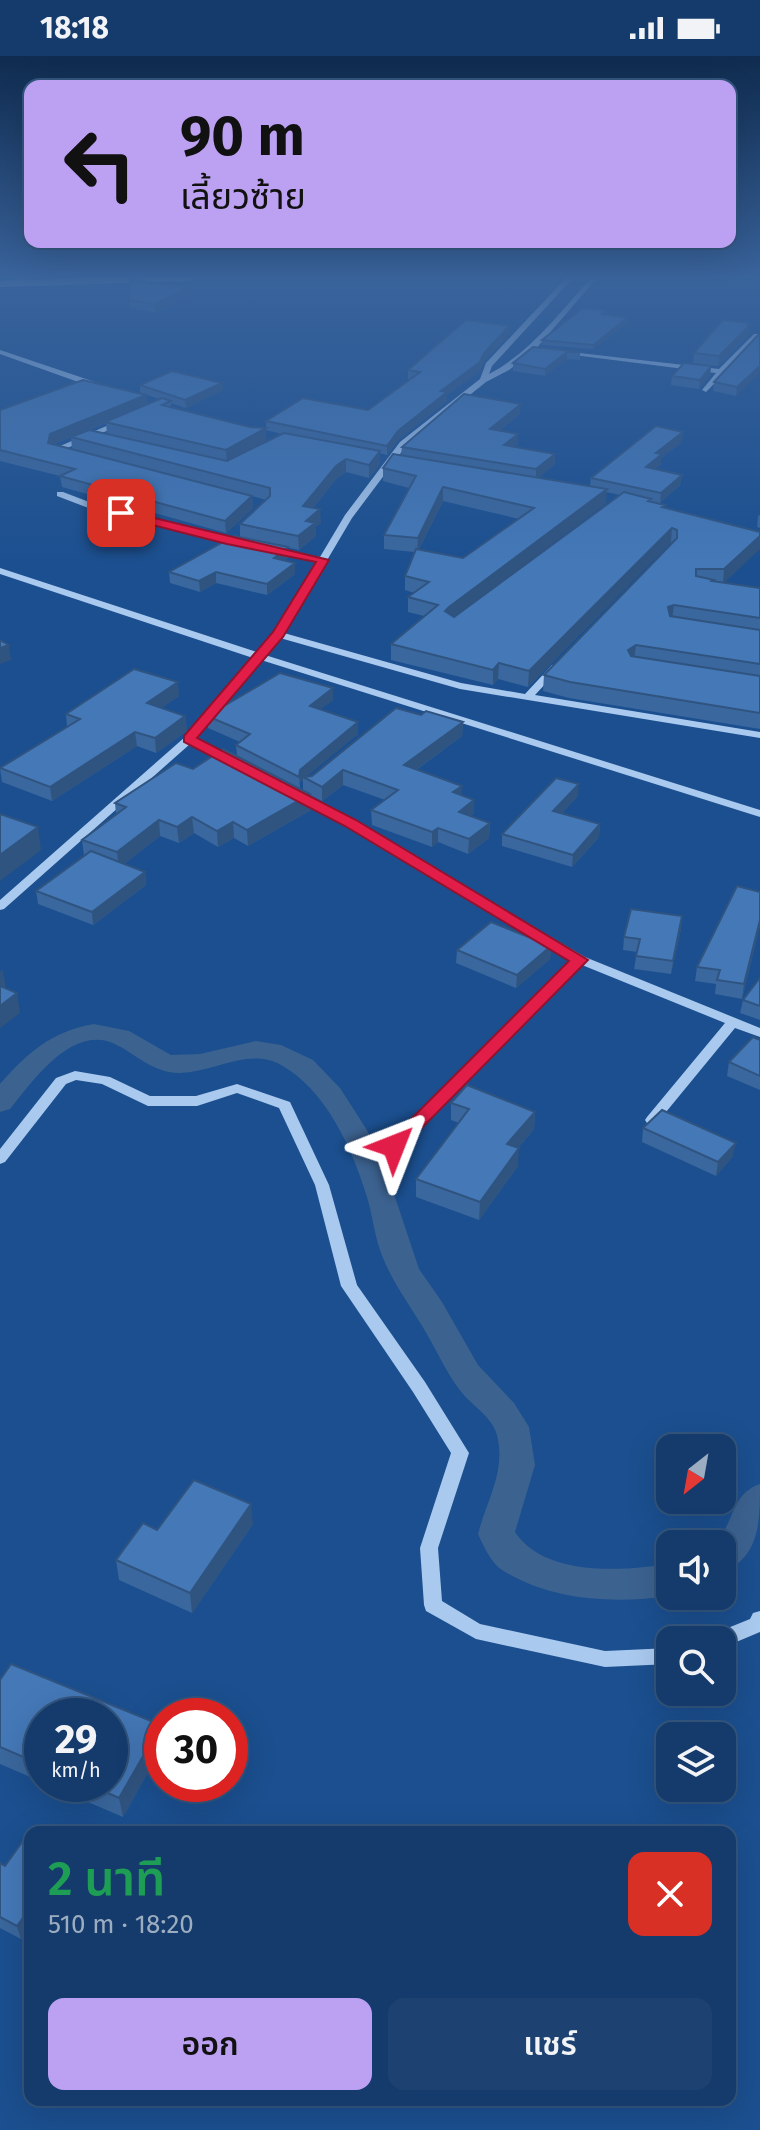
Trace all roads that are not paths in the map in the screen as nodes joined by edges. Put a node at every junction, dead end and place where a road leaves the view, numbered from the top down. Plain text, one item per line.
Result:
1 (65, 375) edge
2 (485, 375) edge
3 (491, 375) edge
4 (718, 375) edge
5 (483, 380) junction
6 (105, 389) edge
7 (706, 390) edge
8 (131, 419) edge
9 (89, 436) junction
10 (104, 439) edge
11 (70, 454) edge
12 (375, 458) edge
13 (391, 461) junction
14 (406, 464) edge
15 (60, 494) dead end
16 (236, 532) dead end
17 (227, 541) junction
18 (323, 560) junction
19 (0, 571) edge
20 (278, 634) junction
21 (258, 656) junction
22 (561, 663) edge
23 (528, 697) junction
24 (407, 703) junction
25 (396, 713) edge
26 (760, 735) edge
27 (189, 739) junction
28 (243, 767) edge
29 (283, 788) edge
30 (760, 814) edge
31 (0, 906) edge
32 (580, 960) junction
33 (732, 1023) junction
34 (760, 1033) edge
35 (652, 1120) edge
36 (394, 1146) dead end
37 (0, 1159) edge
38 (760, 1619) edge
39 (736, 1634) edge
40 (656, 1657) edge

1 - 6 street
2 - 5 street
3 - 5 street
4 - 7 street
5 - 13 street
8 - 9 street
9 - 10 street
9 - 11 street
12 - 13 street
13 - 14 street
13 - 18 street
15 - 17 street
16 - 17 street
17 - 18 street
18 - 20 street
19 - 21 street
20 - 21 street
20 - 23 street
21 - 24 street
21 - 27 street
22 - 23 street
23 - 26 street
24 - 25 street
24 - 30 street
27 - 28 street
27 - 31 street
29 - 32 street
32 - 33 street
32 - 36 street
33 - 34 street
33 - 35 street
37 - 40 street
38 - 39 street

